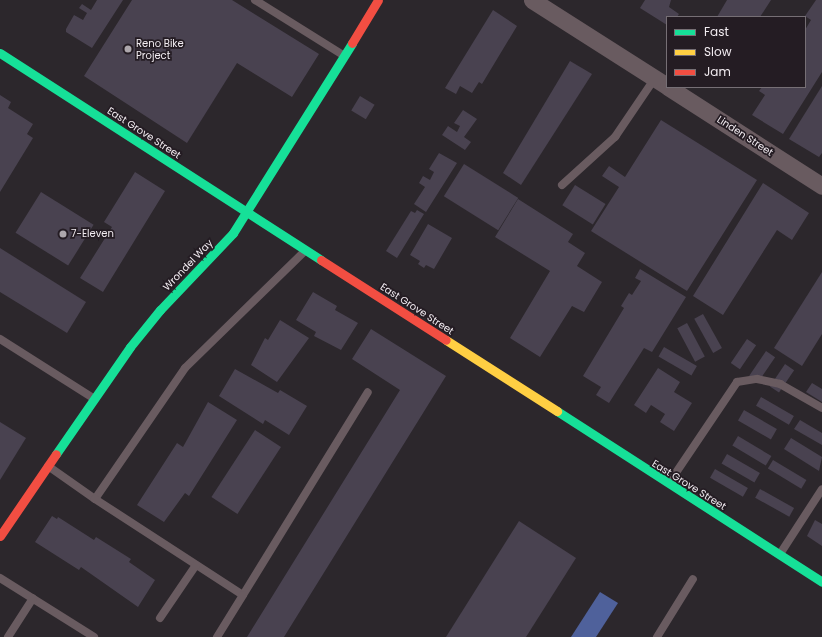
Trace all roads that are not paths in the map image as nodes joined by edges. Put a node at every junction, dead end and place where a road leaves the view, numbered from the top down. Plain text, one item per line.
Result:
1 (255, 0) edge
2 (378, 0) edge
3 (532, 0) edge
4 (0, 53) edge
5 (344, 55) junction
6 (664, 84) edge
7 (670, 88) edge
8 (562, 185) dead end
9 (822, 186) edge
10 (246, 212) junction
11 (306, 250) junction
12 (0, 339) edge
13 (368, 392) dead end
14 (94, 398) junction
15 (822, 408) edge
16 (48, 465) junction
17 (668, 485) junction
18 (822, 489) edge
19 (95, 500) junction
20 (0, 536) edge
21 (779, 555) junction
22 (196, 565) junction
23 (0, 578) edge
24 (693, 579) dead end
25 (822, 582) edge
26 (243, 595) junction
27 (33, 598) junction
28 (160, 618) dead end
29 (8, 637) edge
30 (94, 637) edge
31 (217, 637) edge
32 (657, 637) edge

1 - 5 lane
2 - 5 street, Wrondel Way
3 - 6 street, Linden Street
4 - 10 street, East Grove Street
5 - 10 street, Wrondel Way
6 - 8 lane
7 - 9 street, Linden Street
10 - 11 street, East Grove Street
10 - 14 street, Wrondel Way
11 - 17 street, East Grove Street
11 - 19 lane
12 - 14 lane
13 - 26 lane
14 - 16 street, Wrondel Way
15 - 17 lane
16 - 19 lane
16 - 20 street, Wrondel Way
17 - 21 street, East Grove Street
18 - 21 lane
19 - 22 lane
21 - 25 street, East Grove Street
22 - 26 lane
22 - 28 lane
23 - 27 lane
24 - 32 lane
26 - 31 lane
27 - 29 lane
27 - 30 lane

